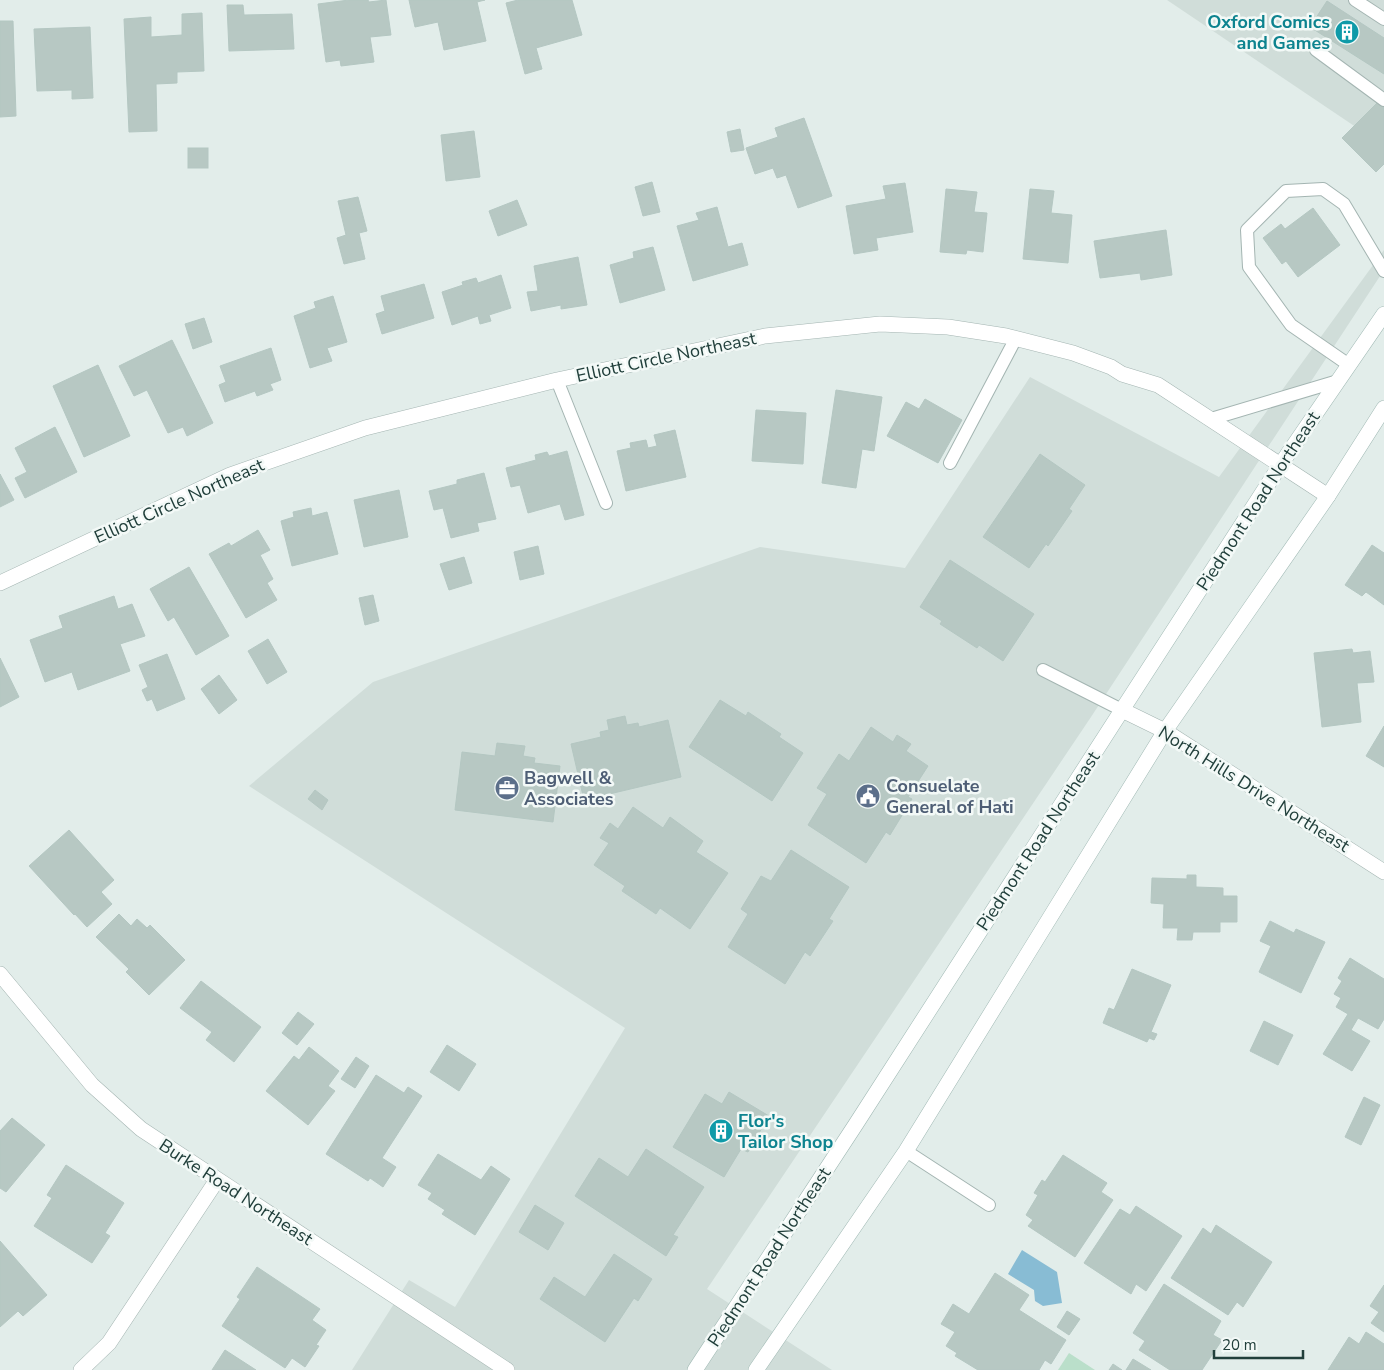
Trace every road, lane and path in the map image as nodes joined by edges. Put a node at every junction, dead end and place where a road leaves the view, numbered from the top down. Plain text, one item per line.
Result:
1 (1356, 0) edge
2 (1384, 19) edge
3 (1316, 50) dead end
4 (1384, 100) edge
5 (1384, 271) edge
6 (1384, 314) edge
7 (1016, 338) junction
8 (1349, 365) junction
9 (556, 380) junction
10 (1338, 381) junction
11 (1384, 408) edge
12 (1211, 419) junction
13 (950, 463) dead end
14 (1281, 464) junction
15 (1328, 496) junction
16 (606, 503) dead end
17 (0, 583) edge
18 (1043, 670) dead end
19 (1122, 710) junction
20 (1165, 731) junction
21 (1384, 872) edge
22 (0, 974) edge
23 (906, 1151) junction
24 (217, 1180) junction
25 (988, 1205) dead end
26 (81, 1370) edge
27 (508, 1370) edge
28 (695, 1370) edge
29 (756, 1370) edge

1 - 2 lane
3 - 4 lane
5 - 8 lane
6 - 8 street, Piedmont Road Northeast
7 - 9 street, Elliott Circle Northeast
7 - 12 street, Elliott Circle Northeast
7 - 13 lane
8 - 10 street, Piedmont Road Northeast
9 - 16 lane
9 - 17 street, Elliott Circle Northeast
10 - 12 lane
10 - 14 street, Piedmont Road Northeast
11 - 15 street
12 - 14 street, Elliott Circle Northeast
14 - 15 street, Elliott Circle Northeast
14 - 19 street, Piedmont Road Northeast
15 - 20 street
18 - 19 lane
19 - 20 street, North Hills Drive Northeast
19 - 28 street, Piedmont Road Northeast
20 - 21 street, North Hills Drive Northeast
20 - 23 street
22 - 24 street, Burke Road Northeast
23 - 25 lane
23 - 29 street
24 - 26 street
24 - 27 street, Burke Road Northeast

